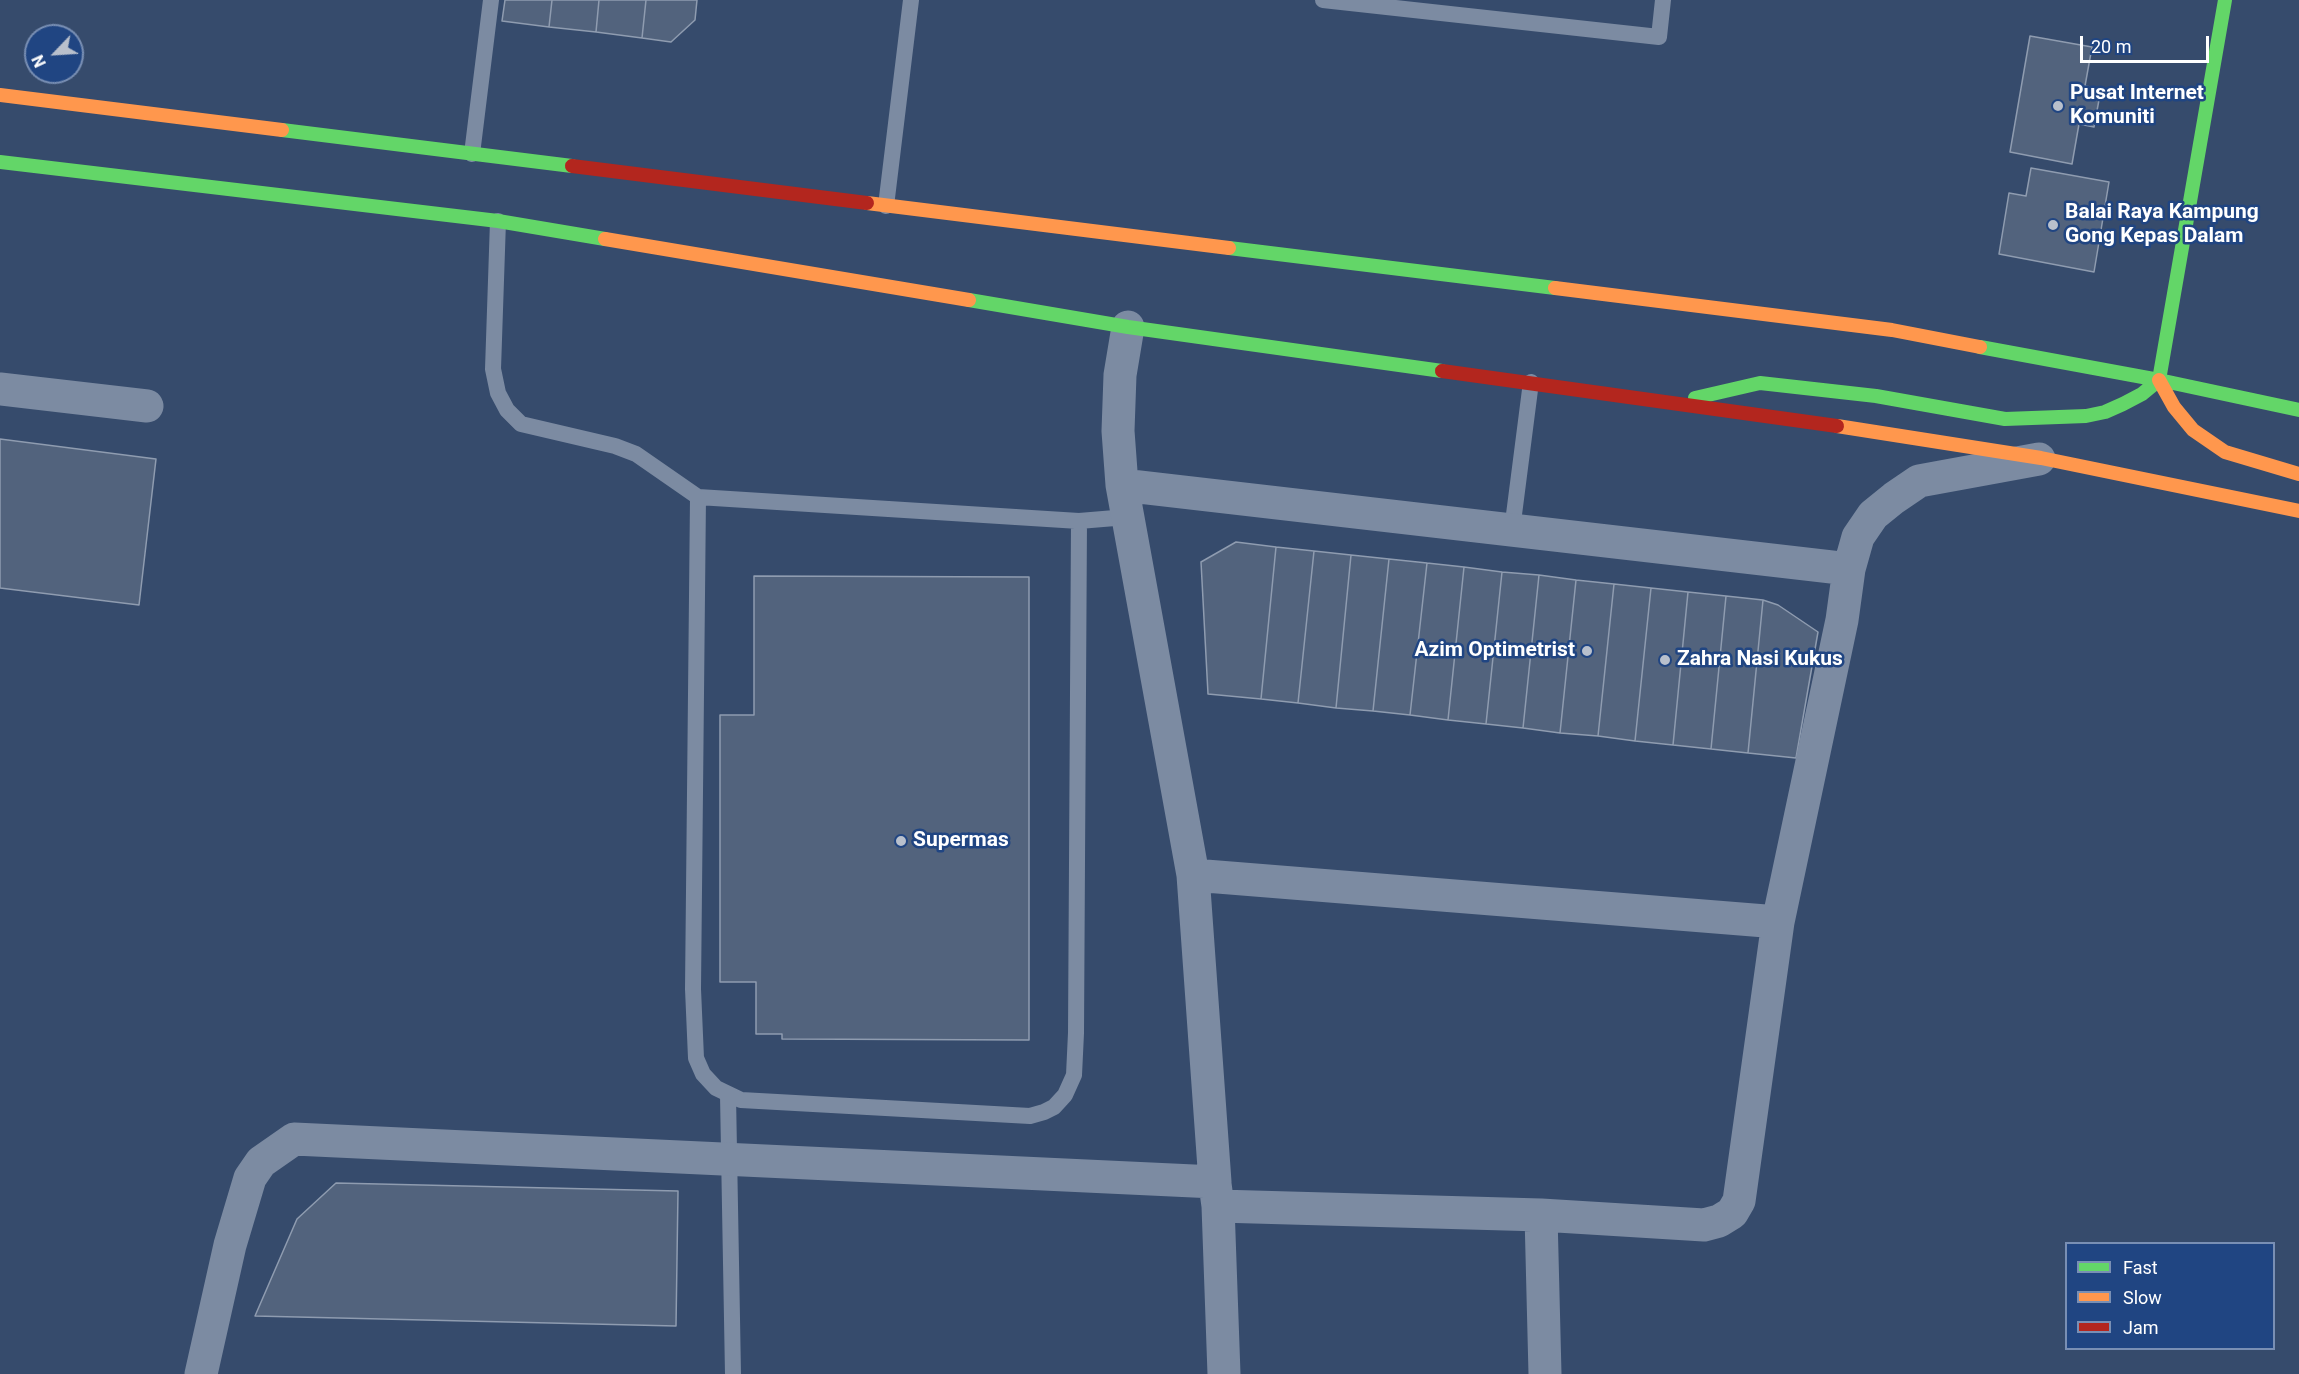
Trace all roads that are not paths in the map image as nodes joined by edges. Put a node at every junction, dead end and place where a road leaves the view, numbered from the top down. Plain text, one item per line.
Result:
1 (490, 0) edge
2 (911, 0) edge
3 (1323, 0) edge
4 (1663, 0) edge
5 (2225, 0) edge
6 (1427, 6) edge
7 (0, 95) edge
8 (472, 154) junction
9 (0, 162) edge
10 (886, 206) junction
11 (498, 221) junction
12 (1128, 327) junction
13 (2159, 380) junction
14 (1531, 382) junction
15 (0, 389) edge
16 (1679, 402) junction
17 (147, 406) dead end
18 (2299, 410) edge
19 (2041, 458) junction
20 (2299, 474) edge
21 (1122, 485) junction
22 (698, 497) junction
23 (2299, 511) edge
24 (1127, 517) junction
25 (1079, 521) junction
26 (1512, 530) junction
27 (1849, 569) junction
28 (1193, 875) junction
29 (1778, 922) junction
30 (728, 1095) junction
31 (729, 1159) junction
32 (1216, 1194) junction
33 (1541, 1215) junction
34 (201, 1374) edge
35 (733, 1374) edge
36 (1224, 1374) edge
37 (1545, 1374) edge

1 - 8 lane
2 - 10 lane
3 - 6 lane
4 - 6 lane
5 - 13 main road
7 - 8 main road
8 - 10 main road
9 - 11 main road
10 - 13 main road
11 - 12 main road
11 - 22 lane
12 - 14 main road
12 - 21 street
13 - 16 main road
13 - 18 main road
13 - 20 main road
14 - 16 main road
14 - 26 lane
15 - 17 street
16 - 19 main road
19 - 23 main road
19 - 27 street
21 - 24 street
21 - 26 street
22 - 25 lane
22 - 30 lane
24 - 25 lane
24 - 28 street
25 - 30 lane
26 - 27 street
27 - 29 street
28 - 29 street
28 - 32 street
29 - 33 street
30 - 31 lane
31 - 32 street
31 - 34 street
31 - 35 lane
32 - 33 street
32 - 36 street
33 - 37 street

